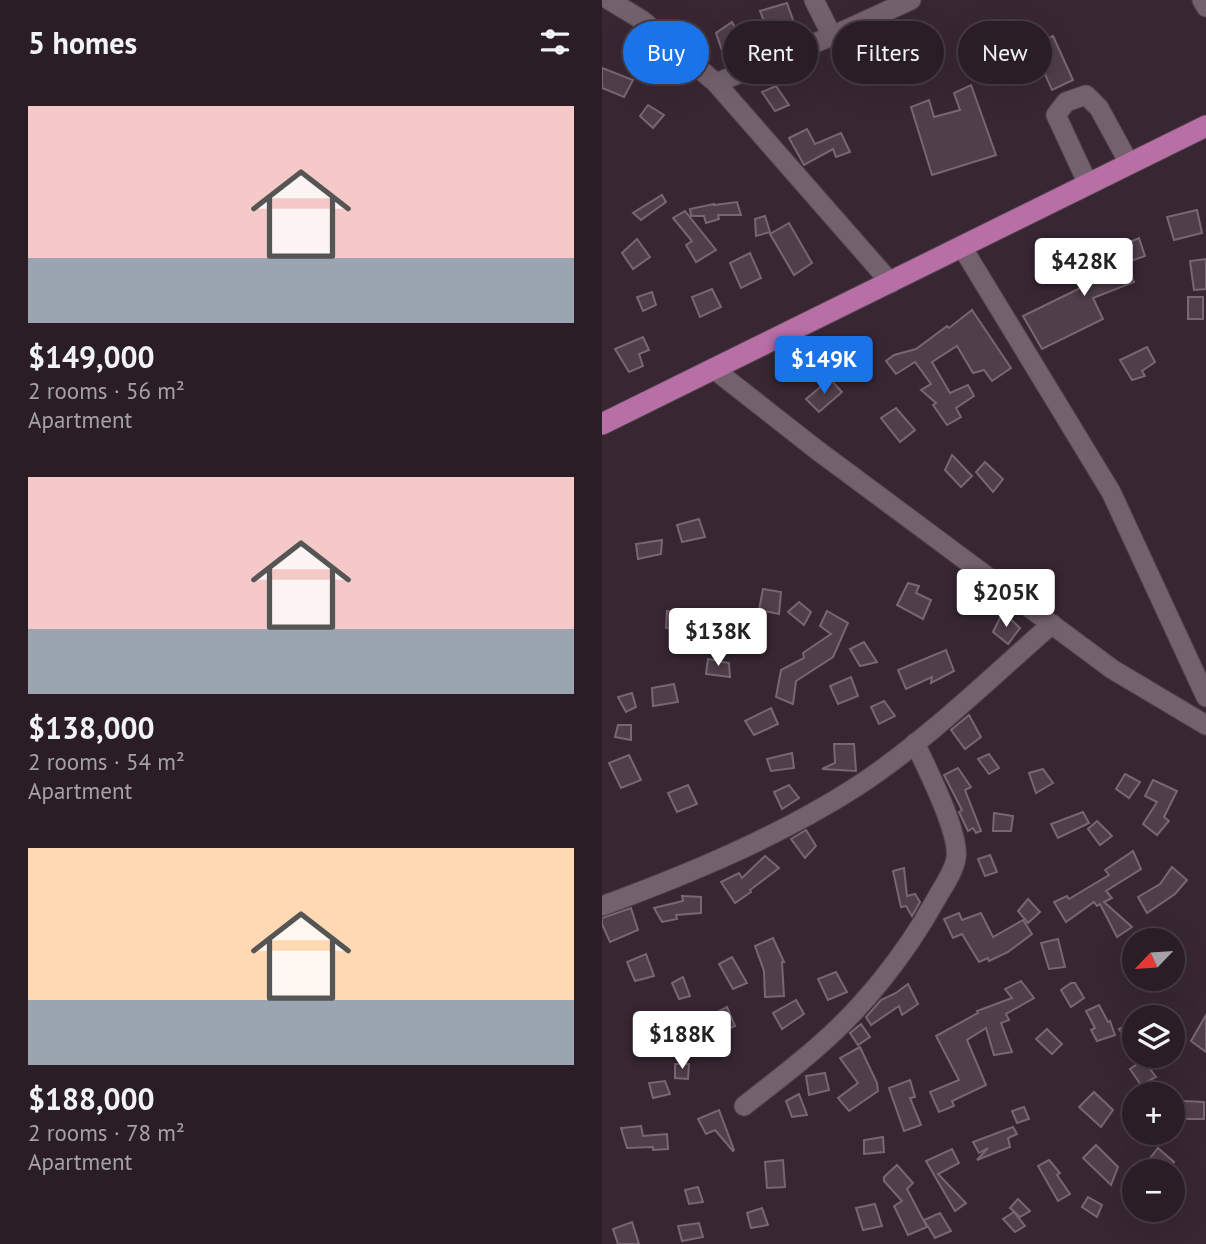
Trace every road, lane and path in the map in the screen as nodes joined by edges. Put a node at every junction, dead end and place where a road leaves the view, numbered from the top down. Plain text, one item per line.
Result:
1 (609, 0) edge
2 (814, 0) edge
3 (911, 0) edge
4 (1202, 0) edge
5 (1206, 7) edge
6 (831, 36) junction
7 (716, 83) junction
8 (1206, 126) edge
9 (1129, 163) junction
10 (1087, 184) junction
11 (962, 247) junction
12 (891, 283) junction
13 (715, 370) junction
14 (602, 424) edge
15 (1052, 624) junction
16 (1206, 697) edge
17 (1206, 725) edge
18 (915, 743) junction
19 (602, 906) edge
20 (744, 1106) dead end

1 - 7 street
2 - 6 street
3 - 6 street
4 - 5 street
6 - 7 street
7 - 12 street
8 - 9 main road
9 - 10 main road
9 - 10 street
10 - 11 main road
11 - 12 main road
11 - 16 street
12 - 13 main road
13 - 14 main road
13 - 15 street
15 - 17 street
15 - 18 street
18 - 19 street
18 - 20 street

